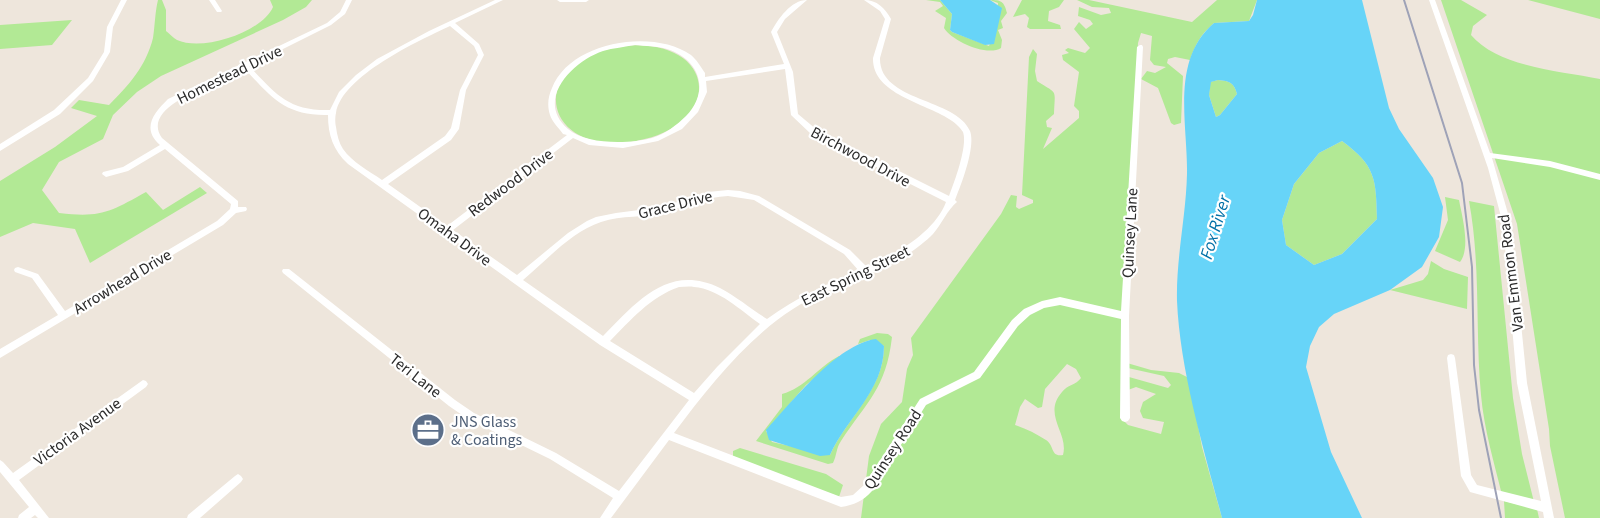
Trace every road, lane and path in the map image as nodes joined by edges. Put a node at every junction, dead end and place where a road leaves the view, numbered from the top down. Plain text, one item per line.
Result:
1 (124, 0) edge
2 (212, 0) edge
3 (349, 0) edge
4 (500, 0) edge
5 (560, 0) edge
6 (586, 0) edge
7 (804, 0) edge
8 (867, 0) edge
9 (1432, 0) edge
10 (219, 11) dead end
11 (452, 24) junction
12 (1140, 48) dead end
13 (245, 64) junction
14 (788, 66) junction
15 (704, 79) junction
16 (332, 112) junction
17 (572, 135) junction
18 (164, 146) junction
19 (0, 147) edge
20 (1488, 155) junction
21 (106, 174) dead end
22 (1600, 177) edge
23 (383, 184) junction
24 (953, 202) junction
25 (447, 230) junction
26 (18, 270) dead end
27 (286, 271) dead end
28 (866, 273) junction
29 (517, 280) junction
30 (64, 316) junction
31 (1125, 316) junction
32 (766, 323) junction
33 (603, 342) junction
34 (0, 354) edge
35 (1451, 358) dead end
36 (143, 384) dead end
37 (694, 399) junction
38 (1125, 418) dead end
39 (667, 435) junction
40 (0, 465) edge
41 (12, 479) junction
42 (238, 479) dead end
43 (620, 498) junction
44 (36, 508) junction
45 (1548, 513) edge
46 (23, 518) edge
47 (44, 518) edge
48 (192, 518) edge
49 (605, 518) edge

1 - 19 street
2 - 10 street
3 - 13 street, Homestead Drive
4 - 11 street
5 - 6 street
7 - 14 street, Birchwood Drive
8 - 24 street, East Spring Street
9 - 20 street, Van Emmon Road
11 - 16 street
11 - 23 street
12 - 31 street, Quinsey Lane
13 - 16 street
13 - 18 street, Homestead Drive
14 - 15 street
14 - 24 street, Birchwood Drive
15 - 17 street
15 - 17 street
16 - 23 street, Omaha Drive
17 - 25 street, Redwood Drive
18 - 21 street
18 - 30 street, Arrowhead Drive
20 - 22 street
20 - 45 street, Van Emmon Road
23 - 25 street, Omaha Drive
24 - 28 street, East Spring Street
25 - 29 street, Omaha Drive
26 - 30 street
27 - 43 street, Teri Lane
28 - 29 street, Grace Drive
28 - 32 street, East Spring Street
29 - 33 street, Omaha Drive
30 - 34 street, Arrowhead Drive
31 - 38 street, Quinsey Lane
31 - 39 street, Quinsey Road
32 - 33 street
32 - 37 street, East Spring Street
33 - 37 street, Omaha Drive
35 - 45 street
36 - 41 street, Victoria Avenue
37 - 39 street, East Spring Street
39 - 43 street, East Spring Street
40 - 41 street
41 - 44 street
42 - 48 street
43 - 49 street, East Spring Street
44 - 46 street
44 - 47 street

